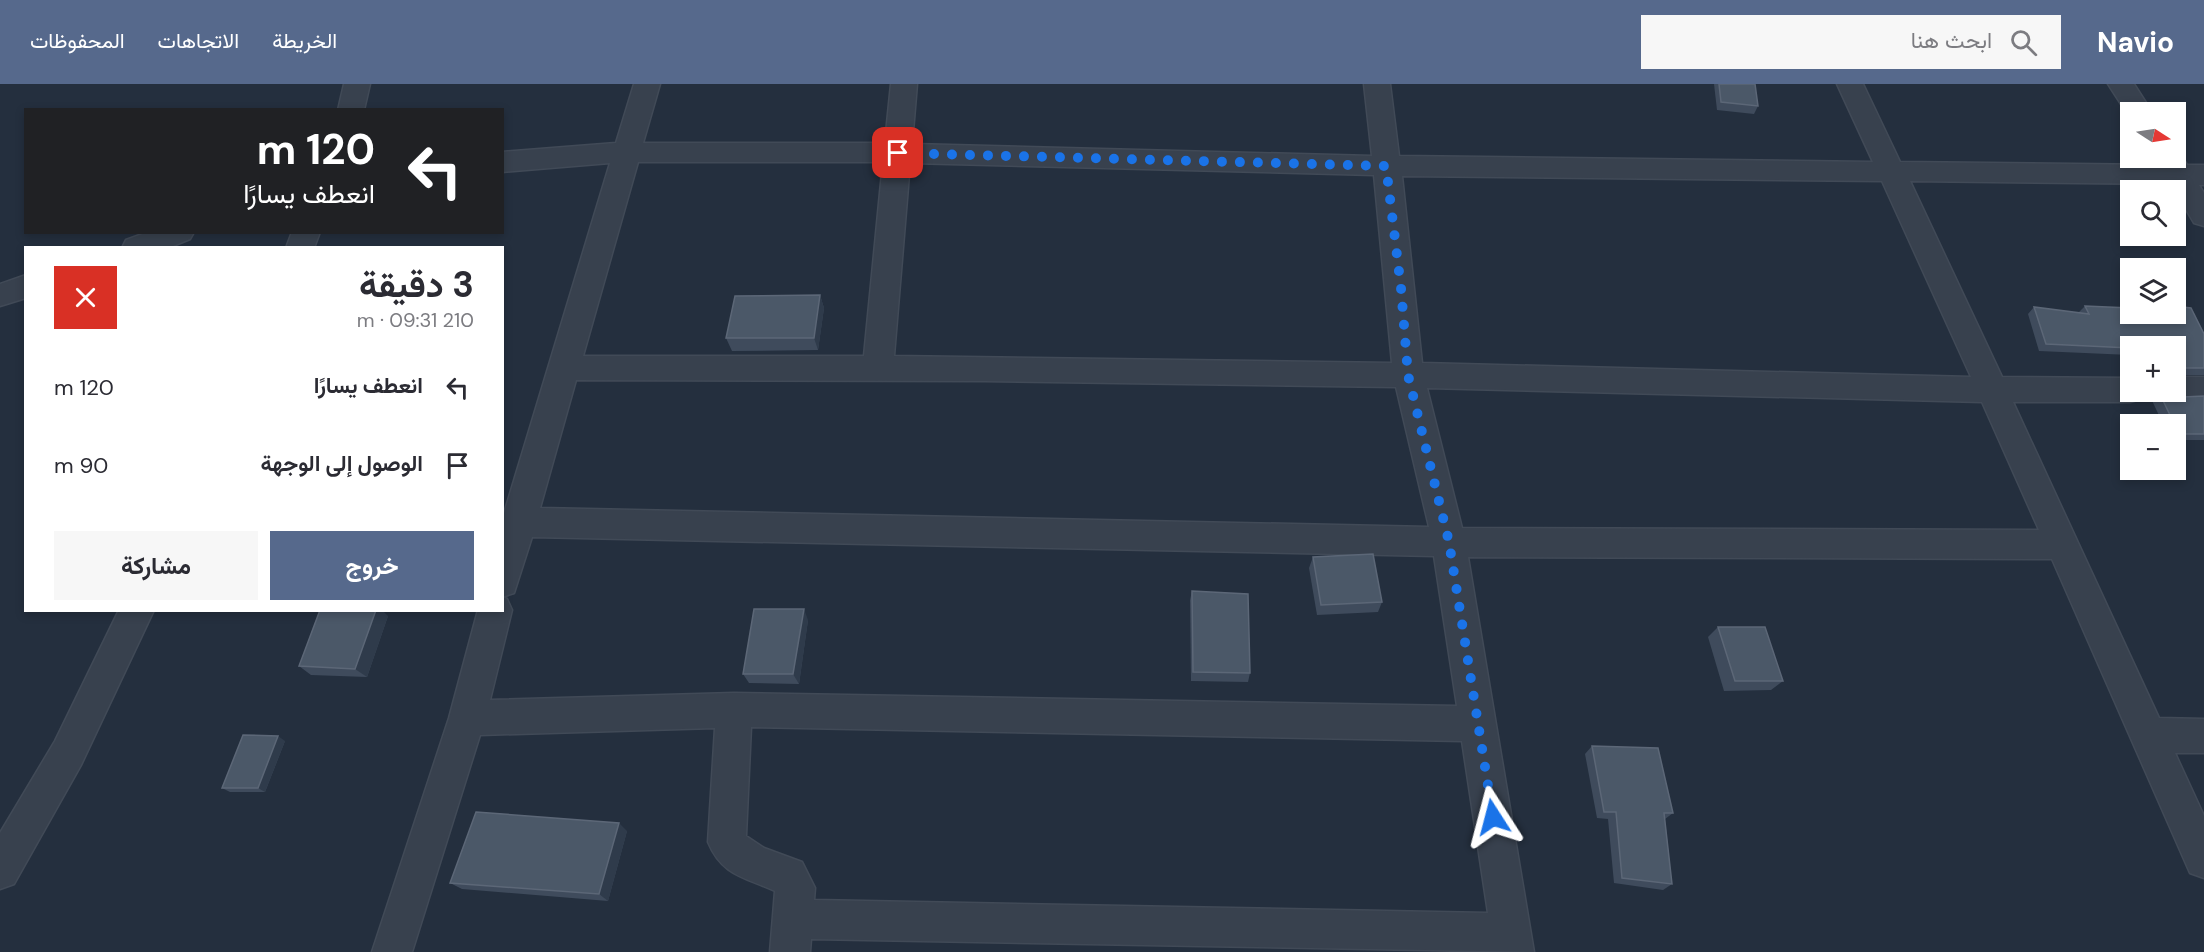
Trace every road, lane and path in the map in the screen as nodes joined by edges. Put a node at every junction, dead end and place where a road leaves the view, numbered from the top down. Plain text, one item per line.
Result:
1 (357, 84) edge
2 (647, 84) edge
3 (904, 84) edge
4 (1377, 84) edge
5 (1850, 84) edge
6 (2121, 84) edge
7 (2133, 102) edge
8 (351, 108) edge
9 (628, 152) junction
10 (898, 153) junction
11 (504, 162) edge
12 (1386, 166) junction
13 (2184, 169) edge
14 (1890, 172) junction
15 (2204, 216) edge
16 (174, 234) edge
17 (142, 246) edge
18 (24, 287) edge
19 (0, 295) edge
20 (878, 367) junction
21 (564, 368) junction
22 (1408, 375) junction
23 (2186, 389) edge
24 (2204, 389) edge
25 (2120, 390) edge
26 (1993, 391) junction
27 (518, 522) junction
28 (1449, 542) junction
29 (2063, 545) junction
30 (504, 574) edge
31 (136, 612) edge
32 (494, 612) edge
33 (734, 710) junction
34 (467, 718) junction
35 (1478, 724) junction
36 (2150, 735) junction
37 (2204, 736) edge
38 (2204, 859) edge
39 (0, 870) edge
40 (791, 936) edge
41 (1513, 942) edge
42 (392, 952) edge

1 - 8 street
2 - 9 street
3 - 10 street
4 - 12 street
5 - 14 street
6 - 7 street
9 - 10 street
9 - 11 street
9 - 21 street
10 - 12 street
10 - 20 street
12 - 14 street
12 - 22 street
13 - 14 street
13 - 15 street
14 - 26 street
16 - 17 street
18 - 19 street
20 - 21 street
20 - 22 street
21 - 27 street
22 - 26 street
22 - 28 street
23 - 24 street
25 - 26 street
26 - 29 street
27 - 28 street
27 - 30 street
28 - 29 street
28 - 35 street
29 - 36 street
31 - 39 street
32 - 34 street
33 - 34 street
33 - 35 street
33 - 40 street
34 - 42 street
35 - 41 street
36 - 37 street
36 - 38 street
40 - 41 street

